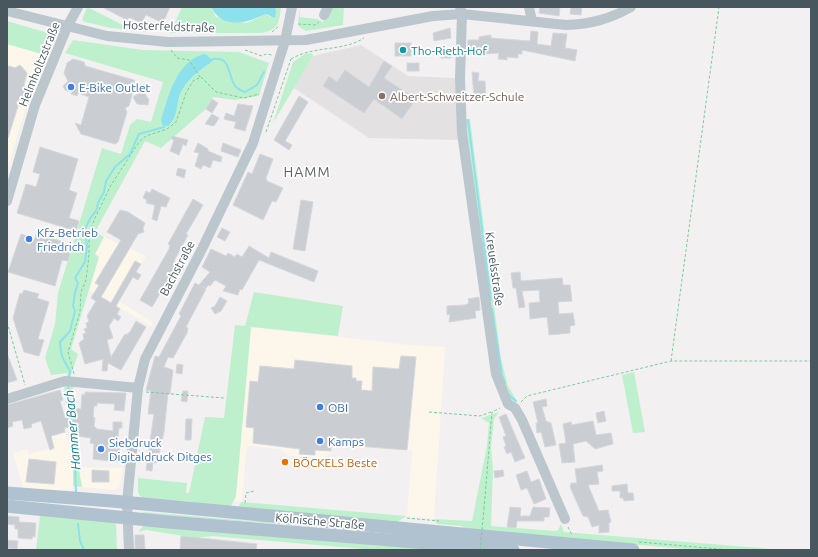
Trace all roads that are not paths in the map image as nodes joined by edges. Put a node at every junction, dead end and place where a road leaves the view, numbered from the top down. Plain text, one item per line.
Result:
1 (78, 7) edge
2 (292, 7) edge
3 (529, 7) edge
4 (631, 7) edge
5 (461, 10) edge
6 (7, 11) edge
7 (532, 21) junction
8 (67, 27) junction
9 (285, 41) junction
10 (7, 201) edge
11 (138, 388) junction
12 (7, 399) edge
13 (7, 493) edge
14 (127, 503) junction
15 (7, 506) edge
16 (127, 517) junction
17 (565, 519) road end
18 (129, 550) edge
19 (513, 550) edge
20 (633, 550) edge

1 - 8 street, Helmholtzstraße
2 - 9 street, Bachstraße
3 - 7 street
4 - 7 street, Hosterfeldstraße
5 - 7 street, Hosterfeldstraße
5 - 9 street, Hosterfeldstraße
5 - 17 street, Kreuelsstraße
6 - 8 street, Hosterfeldstraße
8 - 9 street, Hosterfeldstraße
8 - 10 street, Helmholtzstraße
9 - 11 street, Bachstraße
11 - 12 street
11 - 14 street, Bachstraße
13 - 14 main road, Kölnische Straße
14 - 16 street, Bachstraße
14 - 20 main road, Kölnische Straße
15 - 16 main road, Kölnische Straße
16 - 18 street, Bachstraße
16 - 19 main road, Kölnische Straße

